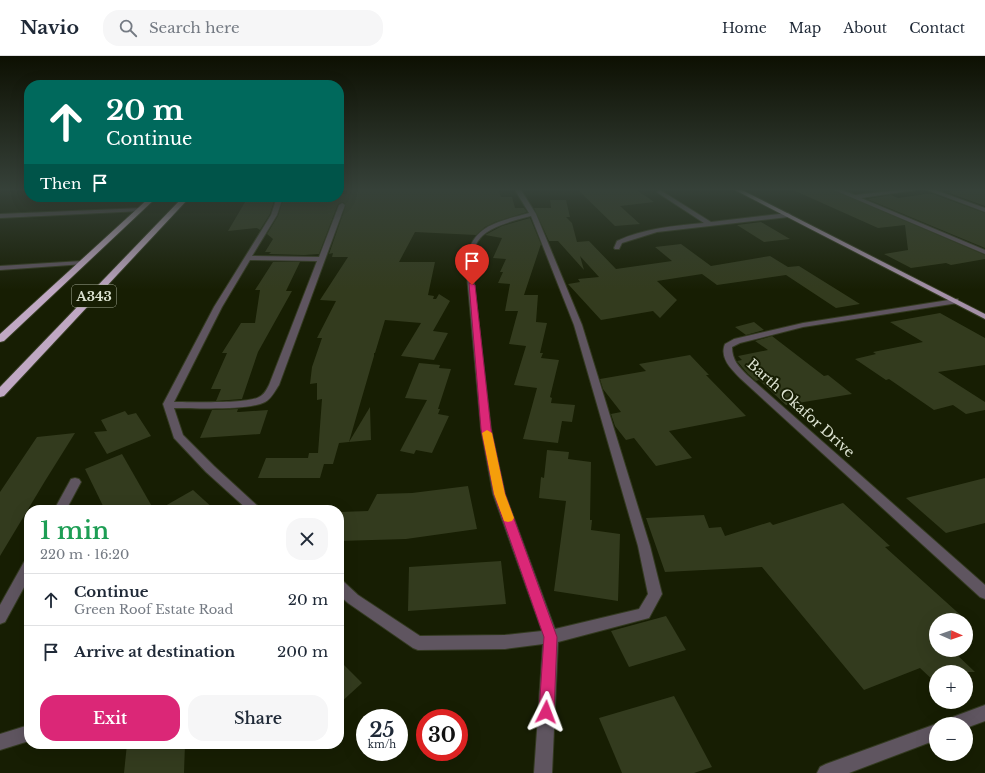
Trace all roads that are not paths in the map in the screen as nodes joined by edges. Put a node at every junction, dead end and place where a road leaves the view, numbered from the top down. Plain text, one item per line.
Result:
1 (125, 223) edge
2 (163, 223) edge
3 (269, 223) edge
4 (335, 223) edge
5 (504, 223) edge
6 (537, 223) edge
7 (715, 223) edge
8 (804, 223) edge
9 (917, 223) edge
10 (710, 224) joint
11 (617, 248) dead end
12 (985, 252) edge
13 (249, 258) junction
14 (322, 259) junction
15 (82, 264) junction
16 (0, 268) edge
17 (955, 301) junction
18 (985, 317) edge
19 (0, 339) edge
20 (0, 394) edge
21 (168, 405) junction
22 (75, 482) dead end
23 (63, 505) edge
24 (250, 505) edge
25 (24, 575) edge
26 (344, 591) edge
27 (985, 593) edge
28 (0, 618) edge
29 (551, 637) junction
30 (985, 713) edge
31 (973, 718) edge
32 (24, 735) edge
33 (929, 735) edge
34 (0, 742) edge
35 (543, 773) edge
36 (826, 773) edge

1 - 15 highway, A343
2 - 20 highway, A343
3 - 13 street
4 - 14 street
5 - 29 street
6 - 29 street
7 - 10 street
8 - 17 main road
9 - 12 street
10 - 11 street
13 - 14 street
13 - 21 street
14 - 21 street
15 - 16 street
15 - 19 highway, A343
17 - 18 main road
17 - 27 street, Barth Okafor Drive
21 - 24 street
22 - 23 street
25 - 28 street
26 - 29 street
29 - 35 street
30 - 31 street
32 - 34 street
33 - 36 street

